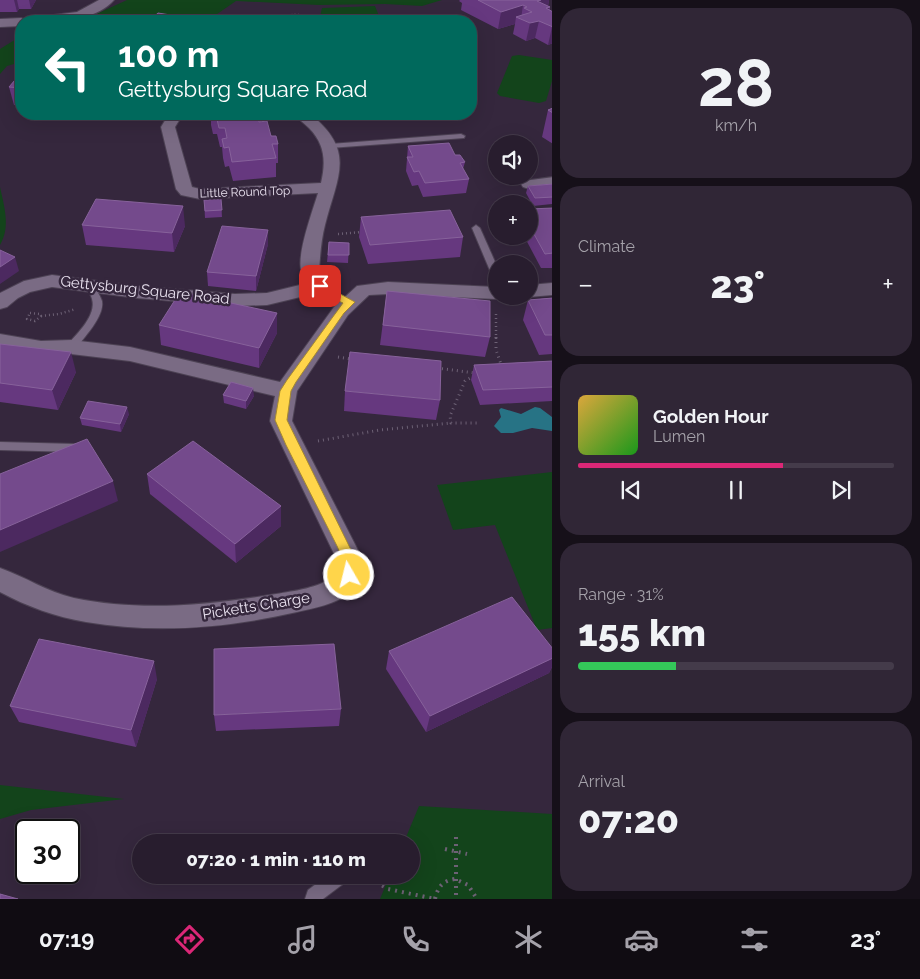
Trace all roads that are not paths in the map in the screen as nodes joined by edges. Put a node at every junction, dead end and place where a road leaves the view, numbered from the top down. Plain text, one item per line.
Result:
1 (108, 0) edge
2 (80, 15) edge
3 (15, 22) edge
4 (0, 23) edge
5 (172, 120) edge
6 (308, 120) edge
7 (460, 136) dead end
8 (330, 146) junction
9 (552, 182) edge
10 (538, 183) edge
11 (327, 188) junction
12 (476, 228) dead end
13 (488, 255) edge
14 (320, 286) junction
15 (552, 289) edge
16 (538, 290) edge
17 (93, 293) junction
18 (488, 293) edge
19 (350, 302) junction
20 (0, 303) edge
21 (0, 341) edge
22 (71, 348) junction
23 (286, 391) junction
24 (0, 446) edge
25 (76, 448) edge
26 (0, 579) edge
27 (329, 884) edge
28 (313, 899) edge

1 - 2 street
3 - 4 street
5 - 11 street, Little Round Top
6 - 8 street
7 - 8 lane
8 - 11 street
9 - 10 street
11 - 14 street
12 - 13 lane
14 - 17 street, Gettysburg Square Road
14 - 19 street
15 - 16 street
17 - 20 street, Gettysburg Square Road
17 - 22 lane
18 - 19 street
19 - 23 street, Picketts Charge
21 - 22 street
22 - 23 street
23 - 26 street, Picketts Charge
24 - 25 lane
27 - 28 lane

